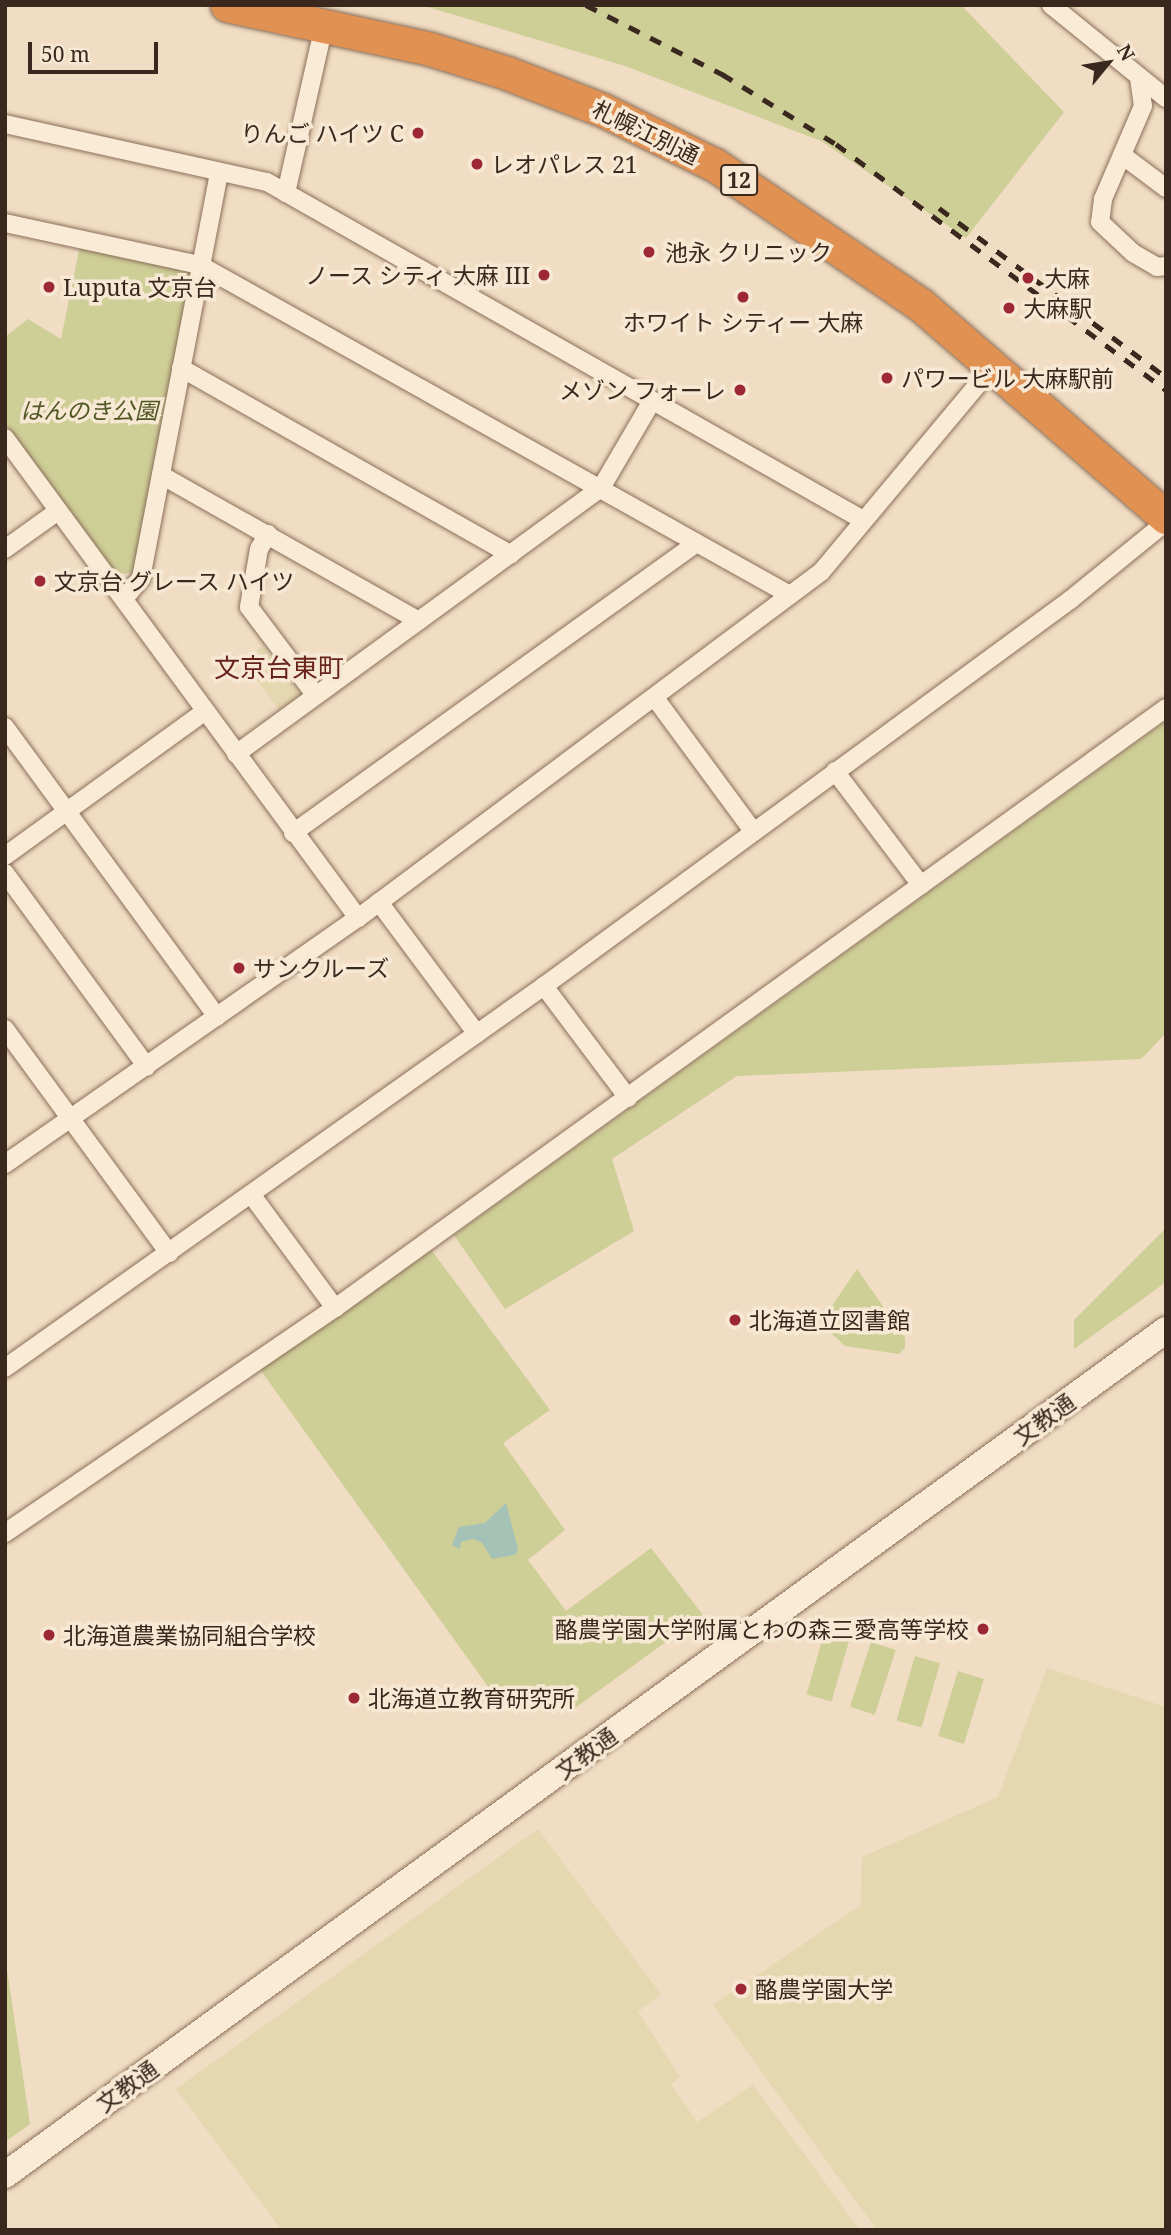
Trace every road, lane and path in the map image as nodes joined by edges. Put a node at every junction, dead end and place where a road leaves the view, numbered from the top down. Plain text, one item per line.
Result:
1 (227, 5) edge
2 (1051, 5) edge
3 (324, 26) junction
4 (1139, 78) junction
5 (1166, 98) edge
6 (5, 124) edge
7 (1122, 155) junction
8 (219, 173) junction
9 (1166, 188) edge
10 (286, 193) junction
11 (5, 223) edge
12 (201, 265) junction
13 (1166, 266) edge
14 (993, 366) junction
15 (181, 368) junction
16 (652, 401) junction
17 (5, 438) edge
18 (161, 475) junction
19 (601, 488) junction
20 (58, 511) junction
21 (1166, 519) edge
22 (863, 520) junction
23 (268, 534) junction
24 (697, 543) junction
25 (5, 549) edge
26 (511, 555) junction
27 (790, 595) junction
28 (124, 599) junction
29 (419, 621) junction
30 (316, 696) junction
31 (655, 698) junction
32 (1166, 708) edge
33 (205, 711) junction
34 (5, 727) edge
35 (236, 754) junction
36 (835, 771) junction
37 (66, 811) junction
38 (754, 831) junction
39 (293, 833) junction
40 (5, 856) edge
41 (5, 873) edge
42 (921, 885) junction
43 (379, 902) junction
44 (358, 918) junction
45 (544, 986) junction
46 (217, 1017) junction
47 (7, 1033) edge
48 (477, 1034) junction
49 (147, 1067) junction
50 (628, 1098) junction
51 (72, 1118) junction
52 (5, 1164) edge
53 (251, 1194) junction
54 (169, 1253) junction
55 (335, 1308) junction
56 (1166, 1330) edge
57 (5, 1368) edge
58 (5, 1534) edge
59 (5, 2175) edge

1 - 3 highway, 札幌江別通 / 12
2 - 4 street
3 - 10 street
3 - 14 highway, 札幌江別通 / 12
4 - 5 street
4 - 7 street
6 - 8 street
7 - 9 street
7 - 13 street
8 - 10 street
8 - 12 street
10 - 16 street
11 - 12 street
12 - 15 street
12 - 19 street
14 - 21 highway, 札幌江別通 / 12
14 - 22 street
15 - 18 street
15 - 26 street
16 - 19 street
16 - 22 street
17 - 20 street
18 - 23 street
18 - 28 street
19 - 24 street
19 - 26 street
20 - 25 street
20 - 28 street
21 - 36 street
22 - 27 street
23 - 29 street
23 - 30 street
24 - 27 street
24 - 39 street
26 - 29 street
27 - 31 street
28 - 33 street
29 - 30 street
30 - 35 street
31 - 38 street
31 - 43 street
32 - 42 street
33 - 35 street
33 - 37 street
34 - 37 street
35 - 39 street
36 - 38 street
36 - 42 street
37 - 40 street
37 - 46 street
38 - 45 street
39 - 44 street
41 - 49 street
42 - 50 street
43 - 44 street
43 - 48 street
44 - 46 street
45 - 48 street
45 - 50 street
46 - 49 street
47 - 51 street
48 - 53 street
49 - 51 street
50 - 55 street
51 - 52 street
51 - 54 street
53 - 54 street
53 - 55 street
54 - 57 street
55 - 58 street
56 - 59 street, 文教通

